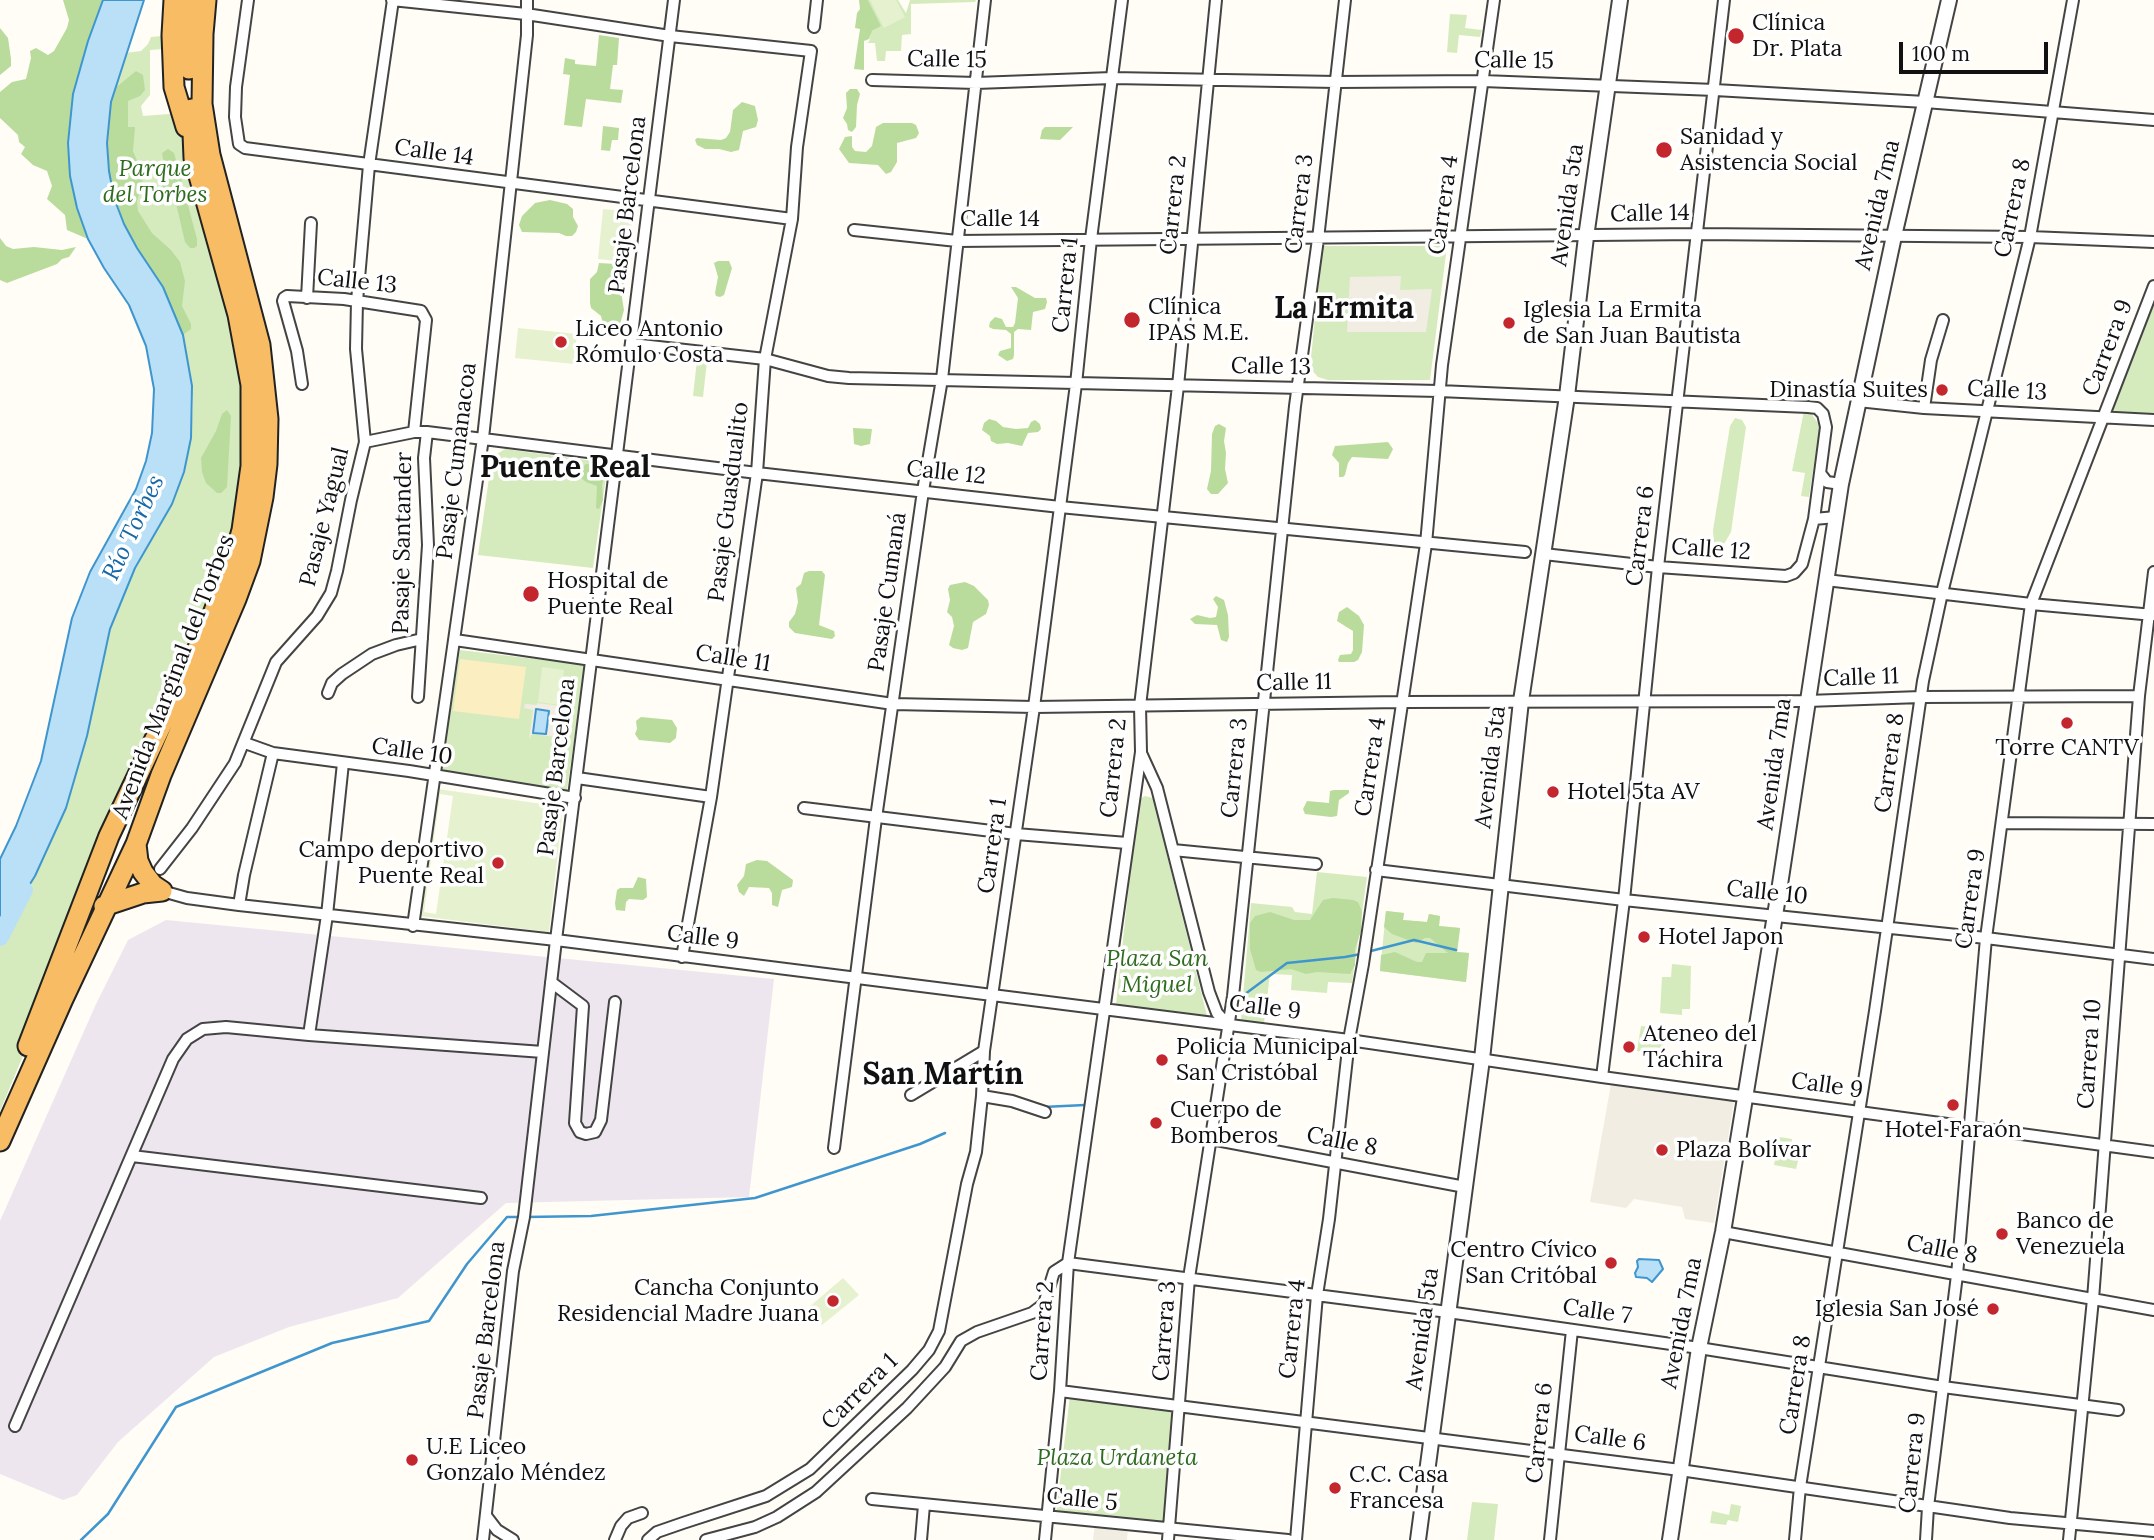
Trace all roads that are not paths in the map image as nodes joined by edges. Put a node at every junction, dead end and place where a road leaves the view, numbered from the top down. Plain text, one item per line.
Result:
1 (174, 0) edge
2 (192, 0) edge
3 (206, 0) edge
4 (218, 0) edge
5 (248, 0) edge
6 (392, 0) edge
7 (527, 0) edge
8 (674, 0) edge
9 (817, 0) edge
10 (985, 0) edge
11 (1122, 0) edge
12 (1216, 0) edge
13 (1345, 0) edge
14 (1494, 0) edge
15 (1620, 0) edge
16 (1724, 0) edge
17 (1949, 0) edge
18 (2073, 0) edge
19 (526, 14) junction
20 (814, 27) dead end
21 (196, 33) junction
22 (670, 36) junction
23 (1112, 78) junction
24 (872, 80) dead end
25 (1209, 80) junction
26 (1483, 80) junction
27 (1336, 82) junction
28 (976, 83) junction
29 (1609, 85) junction
30 (1716, 90) junction
31 (1925, 102) junction
32 (202, 103) junction
33 (2054, 110) junction
34 (2154, 120) edge
35 (194, 158) junction
36 (369, 165) junction
37 (509, 184) junction
38 (649, 202) junction
39 (792, 219) junction
40 (311, 223) dead end
41 (854, 230) dead end
42 (1698, 234) junction
43 (1894, 236) junction
44 (1461, 237) junction
45 (1586, 237) junction
46 (2030, 237) junction
47 (1091, 239) junction
48 (1318, 239) junction
49 (957, 241) junction
50 (1191, 241) junction
51 (2154, 242) edge
52 (2154, 286) edge
53 (307, 298) junction
54 (357, 301) junction
55 (425, 314) joint
56 (1943, 320) dead end
57 (632, 344) junction
58 (765, 359) junction
59 (942, 379) junction
60 (302, 384) dead end
61 (1076, 384) junction
62 (1178, 386) junction
63 (1297, 389) junction
64 (1439, 391) junction
65 (1567, 396) junction
66 (1678, 401) junction
67 (1858, 401) junction
68 (1924, 408) junction
69 (1988, 411) junction
70 (2104, 418) junction
71 (2154, 421) edge
72 (414, 432) junction
73 (427, 432) junction
74 (483, 438) junction
75 (365, 442) junction
76 (618, 456) junction
77 (757, 473) junction
78 (1820, 473) junction
79 (1841, 484) junction
80 (923, 491) junction
81 (1060, 507) junction
82 (1836, 517) junction
83 (1163, 518) junction
84 (1814, 519) junction
85 (1283, 530) junction
86 (1426, 544) junction
87 (1525, 552) dead end
88 (1544, 554) junction
89 (1658, 567) junction
90 (2154, 572) edge
91 (1826, 580) junction
92 (1941, 593) junction
93 (2031, 604) junction
94 (2151, 615) edge
95 (422, 639) junction
96 (455, 640) junction
97 (593, 659) junction
98 (727, 680) junction
99 (328, 693) dead end
100 (2139, 696) junction
101 (1921, 697) junction
102 (2018, 697) junction
103 (418, 698) dead end
104 (1521, 701) junction
105 (1807, 701) junction
106 (1402, 702) junction
107 (1643, 702) junction
108 (893, 704) junction
109 (1262, 704) junction
110 (1140, 706) junction
111 (1034, 707) junction
112 (245, 743) junction
113 (273, 752) junction
114 (1141, 752) junction
115 (343, 763) junction
116 (434, 775) junction
117 (577, 778) junction
118 (1157, 788) junction
119 (1134, 791) junction
120 (711, 797) junction
121 (575, 798) junction
122 (804, 808) dead end
123 (876, 818) junction
124 (2002, 823) junction
125 (2130, 824) junction
126 (2154, 824) edge
127 (1016, 834) junction
128 (109, 836) junction
129 (1127, 843) junction
130 (136, 844) junction
131 (1173, 850) junction
132 (1247, 857) junction
133 (1316, 864) dead end
134 (160, 869) dead end
135 (1376, 870) junction
136 (1500, 885) junction
137 (162, 891) junction
138 (88, 893) junction
139 (1624, 900) junction
140 (239, 905) junction
141 (109, 906) junction
142 (327, 915) junction
143 (1775, 915) junction
144 (413, 926) junction
145 (1887, 927) junction
146 (1986, 938) junction
147 (556, 940) junction
148 (2118, 955) junction
149 (682, 957) junction
150 (2154, 959) edge
151 (856, 978) junction
152 (551, 982) junction
153 (992, 995) junction
154 (615, 1002) dead end
155 (1104, 1009) junction
156 (1228, 1025) junction
157 (309, 1035) junction
158 (1349, 1040) junction
159 (984, 1051) junction
160 (543, 1052) junction
161 (1482, 1059) junction
162 (1602, 1077) junction
163 (911, 1095) dead end
164 (982, 1097) junction
165 (1744, 1097) junction
166 (0, 1111) edge
167 (1045, 1112) dead end
168 (1859, 1112) junction
169 (1969, 1128) junction
170 (1211, 1139) junction
171 (0, 1141) edge
172 (2104, 1145) junction
173 (834, 1148) dead end
174 (2154, 1152) edge
175 (132, 1156) junction
176 (1335, 1162) junction
177 (1465, 1187) junction
178 (481, 1198) dead end
179 (1723, 1232) junction
180 (1838, 1252) junction
181 (1068, 1263) junction
182 (1957, 1275) junction
183 (1189, 1278) junction
184 (1317, 1295) junction
185 (2092, 1299) junction
186 (2154, 1310) edge
187 (1448, 1312) junction
188 (1572, 1330) junction
189 (1699, 1348) junction
190 (1820, 1368) junction
191 (1943, 1387) junction
192 (1060, 1391) junction
193 (1180, 1405) junction
194 (2082, 1405) junction
195 (2118, 1410) dead end
196 (1306, 1421) junction
197 (15, 1426) dead end
198 (1431, 1438) junction
199 (1559, 1454) junction
200 (1680, 1470) junction
201 (1800, 1487) junction
202 (872, 1499) dead end
203 (924, 1505) junction
204 (1928, 1507) junction
205 (642, 1513) dead end
206 (487, 1517) junction
207 (1047, 1518) junction
208 (2071, 1524) junction
209 (2154, 1531) edge
210 (1169, 1534) edge
211 (483, 1540) edge
212 (513, 1540) edge
213 (615, 1540) edge
214 (648, 1540) edge
215 (706, 1540) edge
216 (921, 1540) edge
217 (1045, 1540) edge
218 (1288, 1540) edge
219 (1296, 1540) edge
220 (1418, 1540) edge
221 (1550, 1540) edge
222 (1670, 1540) edge
223 (1795, 1540) edge
224 (1926, 1540) edge
225 (2069, 1540) edge

1 - 35 highway
2 - 21 highway, Avenida Marginal del Torbes
3 - 21 highway, Avenida Marginal del Torbes
4 - 32 highway
5 - 36 street, Calle 14
6 - 19 street
6 - 36 street, Pasaje Yagual
7 - 19 street, Pasaje Cumanacoa
8 - 22 street, Pasaje Barcelona
9 - 20 street
10 - 28 street, Pasaje Cumaná
11 - 23 street, Carrera 1
12 - 25 street, Carrera 2
13 - 27 street, Carrera 3
14 - 26 street, Carrera 4
15 - 29 street, Avenida 5ta
16 - 30 street, Carrera 6
17 - 31 street, Avenida 7ma
18 - 33 street, Carrera 8
19 - 22 street
19 - 37 street, Pasaje Cumanacoa
21 - 32 highway, Avenida Marginal del Torbes
21 - 35 highway, Avenida Marginal del Torbes
22 - 38 street, Pasaje Barcelona
22 - 39 street, Pasaje Guasdualito
23 - 25 street, Calle 15
23 - 28 street, Calle 15
23 - 47 street, Carrera 1
24 - 28 street, Calle 15
25 - 27 street, Calle 15
25 - 50 street, Carrera 2
26 - 27 street, Calle 15
26 - 29 street, Calle 15
26 - 44 street, Carrera 4
27 - 48 street, Carrera 3
28 - 49 street, Pasaje Cumaná
29 - 30 street, Calle 15
29 - 45 street, Avenida 5ta
30 - 31 street, Calle 15
30 - 42 street, Carrera 6
31 - 33 street, Calle 15
31 - 43 street, Avenida 7ma
32 - 130 highway, Avenida Marginal del Torbes
33 - 34 street, Calle 15
33 - 46 street, Carrera 8
35 - 128 highway, Avenida Marginal del Torbes
36 - 37 street, Calle 14
36 - 54 street, Pasaje Yagual
37 - 38 street, Calle 14
37 - 74 street, Pasaje Cumanacoa
38 - 39 street, Calle 14
38 - 57 street, Pasaje Barcelona
39 - 58 street, Pasaje Guasdualito
40 - 53 street
41 - 49 street, Calle 14
42 - 43 street, Calle 14
42 - 45 street, Calle 14
42 - 66 street, Carrera 6
43 - 46 street, Calle 14
43 - 67 street, Avenida 7ma
44 - 45 street, Calle 14
44 - 48 street, Calle 14
44 - 64 street, Carrera 4
45 - 65 street, Avenida 5ta
46 - 51 street, Calle 14
46 - 69 street, Carrera 8
47 - 49 street, Calle 14
47 - 50 street, Calle 14
47 - 61 street, Carrera 1
48 - 50 street, Calle 14
48 - 63 street, Carrera 3
49 - 59 street, Pasaje Cumaná
50 - 62 street, Carrera 2
52 - 70 street, Carrera 9
53 - 54 street, Calle 13
53 - 60 street, Calle 13
54 - 55 street, Calle 13
54 - 75 street, Pasaje Yagual
55 - 72 street, Pasaje Santander
56 - 68 street
57 - 58 street, Calle 13
57 - 76 street, Pasaje Barcelona
58 - 59 street, Calle 13
58 - 77 street, Pasaje Guasdualito
59 - 61 street, Calle 13
59 - 80 street, Pasaje Cumaná
61 - 62 street, Calle 13
61 - 81 street, Carrera 1
62 - 63 street, Calle 13
62 - 83 street, Carrera 2
63 - 64 street, Calle 13
63 - 85 street, Carrera 3
64 - 65 street, Calle 13
64 - 86 street, Carrera 4
65 - 66 street, Calle 13
65 - 88 street, Avenida 5ta
66 - 78 street, Calle 13
66 - 89 street, Carrera 6
67 - 68 street, Calle 13
67 - 79 street, Avenida 7ma
68 - 69 street, Calle 13
69 - 70 street, Calle 13
69 - 92 street, Carrera 8
70 - 71 street, Calle 13
70 - 93 street, Carrera 9
72 - 73 street, Calle 12
72 - 75 street, Calle 12
73 - 74 street, Calle 12
73 - 95 street, Pasaje Santander
74 - 76 street, Calle 12
74 - 96 street, Pasaje Cumanacoa
75 - 112 street, Pasaje Yagual
76 - 77 street, Calle 12
76 - 97 street, Pasaje Barcelona
77 - 80 street, Calle 12
77 - 98 street, Pasaje Guasdualito
78 - 79 street
78 - 84 street, Calle 12
79 - 82 street, Avenida 7ma
80 - 81 street, Calle 12
80 - 108 street, Pasaje Cumaná
81 - 83 street, Calle 12
81 - 111 street, Carrera 1
82 - 84 street
82 - 91 street, Avenida 7ma
83 - 85 street, Calle 12
83 - 110 street, Carrera 2
84 - 89 street, Calle 12
85 - 86 street, Calle 12
85 - 109 street, Carrera 3
86 - 87 street, Calle 12
86 - 106 street, Carrera 4
88 - 89 street, Calle 12
88 - 104 street, Avenida 5ta
89 - 107 street, Carrera 6
90 - 94 street, Carrera 10
91 - 92 street
91 - 105 street, Avenida 7ma
92 - 93 street
92 - 101 street, Carrera 8
93 - 94 street
93 - 102 street, Carrera 9
94 - 100 street, Carrera 10
95 - 99 street
95 - 103 street, Pasaje Santander
96 - 97 street, Calle 11
96 - 116 street, Pasaje Cumanacoa
97 - 98 street, Calle 11
97 - 117 street, Pasaje Barcelona
98 - 108 street, Calle 11
98 - 120 street, Pasaje Guasdualito
100 - 102 street, Calle 11
100 - 125 street, Carrera 10
101 - 102 street, Calle 11
101 - 105 street, Calle 11
101 - 145 street, Carrera 8
102 - 124 street, Carrera 9
104 - 106 street, Calle 11
104 - 107 street, Calle 11
104 - 136 street, Avenida 5ta
105 - 107 street, Calle 11
105 - 143 street, Avenida 7ma
106 - 109 street, Calle 11
106 - 135 street, Carrera 4
107 - 139 street, Carrera 6
108 - 111 street, Calle 11
108 - 123 street, Pasaje Cumaná
109 - 110 street, Calle 11
109 - 132 street, Carrera 3
110 - 111 street, Calle 11
110 - 114 street, Carrera 2
111 - 127 street, Carrera 1
112 - 113 street, Calle 10
112 - 134 street, Pasaje Yagual
113 - 115 street, Calle 10
113 - 140 street
114 - 118 street
114 - 119 street, Carrera 2
115 - 116 street, Calle 10
115 - 142 street
116 - 121 street, Calle 10
116 - 144 street, Pasaje Cumanacoa
117 - 120 street
117 - 121 street, Pasaje Barcelona
118 - 119 street
118 - 131 street
119 - 129 street, Carrera 2
120 - 149 street, Pasaje Guasdualito
121 - 147 street, Pasaje Barcelona
122 - 123 street
123 - 127 street
123 - 151 street, Pasaje Cumaná
124 - 125 street
124 - 146 street, Carrera 9
125 - 126 street
125 - 148 street, Carrera 10
127 - 129 street
127 - 153 street, Carrera 1
128 - 130 highway
128 - 138 highway, Avenida Marginal del Torbes
129 - 155 street, Carrera 2
130 - 137 highway
130 - 141 highway, Avenida Marginal del Torbes
131 - 132 street
131 - 156 street
132 - 133 street
132 - 156 street, Carrera 3
135 - 136 street, Calle 10
135 - 158 street, Carrera 4
136 - 139 street, Calle 10
136 - 161 street, Avenida 5ta
137 - 140 street, Calle 9
137 - 141 highway
138 - 141 highway
138 - 166 highway, Avenida Marginal del Torbes
139 - 143 street, Calle 10
139 - 162 street, Carrera 6
140 - 142 street, Calle 9
141 - 171 highway, Avenida Marginal del Torbes
142 - 144 street, Calle 9
142 - 157 street
143 - 145 street, Calle 10
143 - 165 street, Avenida 7ma
144 - 147 street, Calle 9
145 - 146 street, Calle 10
145 - 168 street, Carrera 8
146 - 148 street, Calle 10
146 - 169 street, Carrera 9
147 - 149 street, Calle 9
147 - 152 street, Pasaje Barcelona
148 - 150 street, Calle 10
148 - 172 street, Carrera 10
149 - 151 street, Calle 9
151 - 153 street, Calle 9
151 - 173 street, Pasaje Cumaná
152 - 154 street
152 - 160 street, Pasaje Barcelona
153 - 155 street, Calle 9
153 - 159 street, Carrera 1
155 - 156 street, Calle 9
155 - 181 street, Carrera 2
156 - 158 street, Calle 9
156 - 170 street, Carrera 3
157 - 160 street
157 - 175 street
158 - 161 street, Calle 9
158 - 176 street, Carrera 4
159 - 163 street
159 - 164 street, Carrera 1
160 - 206 street, Pasaje Barcelona
161 - 162 street, Calle 9
161 - 177 street, Avenida 5ta
162 - 165 street, Calle 9
164 - 167 street
164 - 214 street, Carrera 1
165 - 168 street, Calle 9
165 - 179 street, Avenida 7ma
168 - 169 street, Calle 9
168 - 180 street, Carrera 8
169 - 172 street, Calle 9
169 - 182 street, Carrera 9
170 - 176 street, Calle 8
170 - 183 street, Carrera 3
172 - 174 street, Calle 9
172 - 185 street, Carrera 10
175 - 178 street
175 - 197 street
176 - 177 street, Calle 8
176 - 184 street, Carrera 4
177 - 187 street, Avenida 5ta
179 - 180 street, Calle 8
179 - 189 street, Avenida 7ma
180 - 182 street, Calle 8
180 - 190 street, Carrera 8
181 - 183 street, Calle 7
181 - 192 street, Carrera 2
181 - 215 street
182 - 185 street, Calle 8
182 - 191 street, Carrera 9
183 - 184 street, Calle 7
183 - 193 street, Carrera 3
184 - 187 street, Calle 7
184 - 196 street, Carrera 4
185 - 186 street, Calle 8
185 - 194 street, Carrera 10
187 - 188 street, Calle 7
187 - 198 street, Avenida 5ta
188 - 189 street, Calle 7
188 - 199 street, Carrera 6
189 - 190 street, Calle 7
189 - 200 street, Avenida 7ma
190 - 191 street, Calle 7
190 - 201 street, Carrera 8
191 - 194 street, Calle 7
191 - 204 street, Carrera 9
192 - 193 street, Calle 6
192 - 207 street, Carrera 2
193 - 196 street, Calle 6
193 - 210 street, Carrera 3
194 - 195 street, Calle 7
194 - 208 street, Carrera 10
196 - 198 street, Calle 6
196 - 219 street, Carrera 4
198 - 199 street, Calle 6
198 - 220 street, Avenida 5ta
199 - 200 street, Calle 6
199 - 221 street, Carrera 6
200 - 201 street, Calle 6
200 - 222 street, Avenida 7ma
201 - 204 street, Calle 6
201 - 223 street, Carrera 8
202 - 203 street, Calle 5
203 - 207 street, Calle 5
203 - 216 street
204 - 208 street, Calle 6
204 - 224 street, Carrera 9
205 - 213 street
206 - 211 street, Pasaje Barcelona
206 - 212 street
207 - 210 street, Calle 5
207 - 217 street, Carrera 2
208 - 209 street, Calle 6
208 - 225 street, Carrera 10
210 - 218 street, Calle 5

